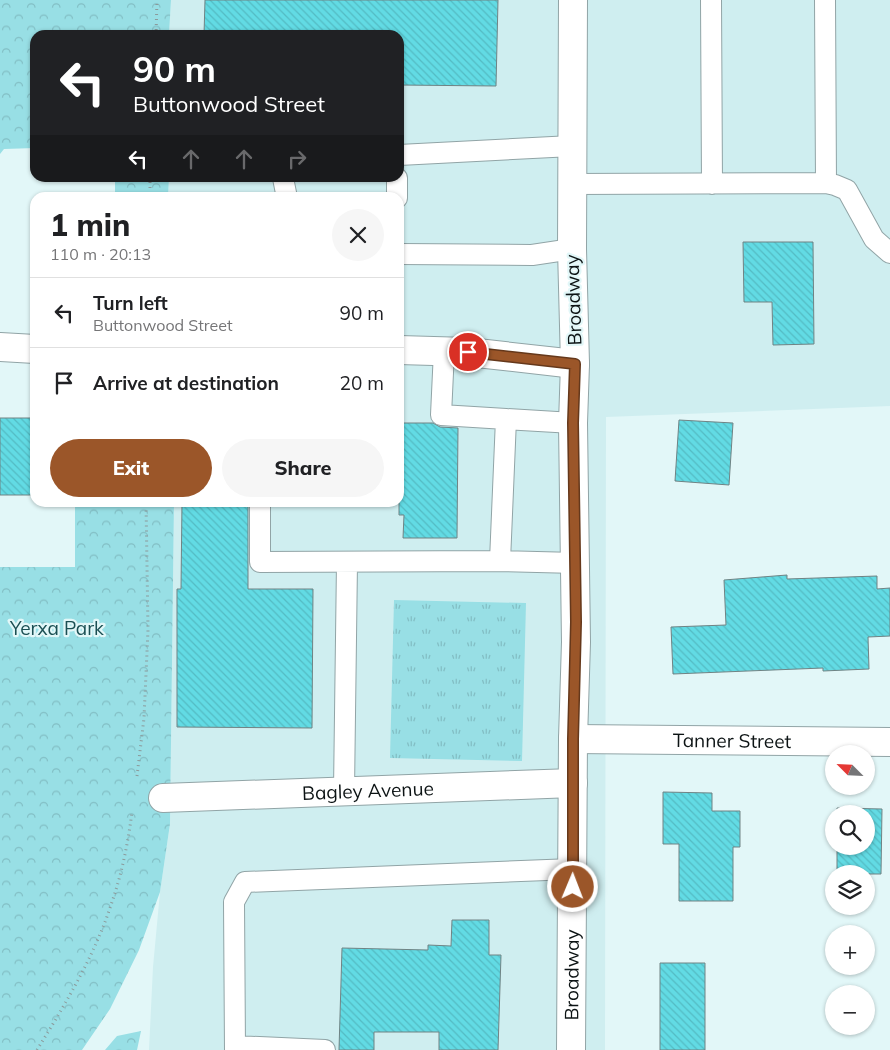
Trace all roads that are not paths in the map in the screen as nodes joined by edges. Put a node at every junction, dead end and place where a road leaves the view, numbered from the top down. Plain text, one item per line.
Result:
1 (572, 0) edge
2 (710, 0) edge
3 (825, 0) edge
4 (572, 146) junction
5 (404, 154) edge
6 (826, 183) junction
7 (572, 184) junction
8 (712, 184) junction
9 (572, 249) junction
10 (890, 253) edge
11 (404, 254) edge
12 (0, 347) edge
13 (30, 349) edge
14 (404, 350) edge
15 (444, 351) junction
16 (575, 364) junction
17 (506, 419) junction
18 (573, 423) junction
19 (260, 507) edge
20 (500, 561) junction
21 (347, 562) junction
22 (576, 563) junction
23 (573, 739) junction
24 (890, 742) edge
25 (573, 783) junction
26 (344, 791) junction
27 (163, 798) dead end
28 (573, 869) junction
29 (235, 1048) edge
30 (325, 1050) edge
31 (572, 1050) edge

1 - 4 main road, Broadway
2 - 8 lane
3 - 6 lane
4 - 5 lane
4 - 7 main road, Broadway
6 - 8 lane
6 - 10 lane
7 - 8 lane
7 - 9 main road, Broadway
9 - 11 lane
9 - 16 main road, Broadway
12 - 13 main road
14 - 15 main road
15 - 16 main road
15 - 17 lane
16 - 18 main road, Broadway
17 - 18 lane
17 - 20 lane
18 - 22 main road, Broadway
19 - 21 lane
20 - 21 lane
20 - 22 lane
21 - 26 lane
22 - 23 main road, Broadway
23 - 24 main road, Tanner Street
23 - 25 main road, Broadway
25 - 26 main road, Bagley Avenue
25 - 28 main road, Broadway
26 - 27 main road, Bagley Avenue
28 - 29 lane
28 - 31 main road, Broadway
29 - 30 lane

